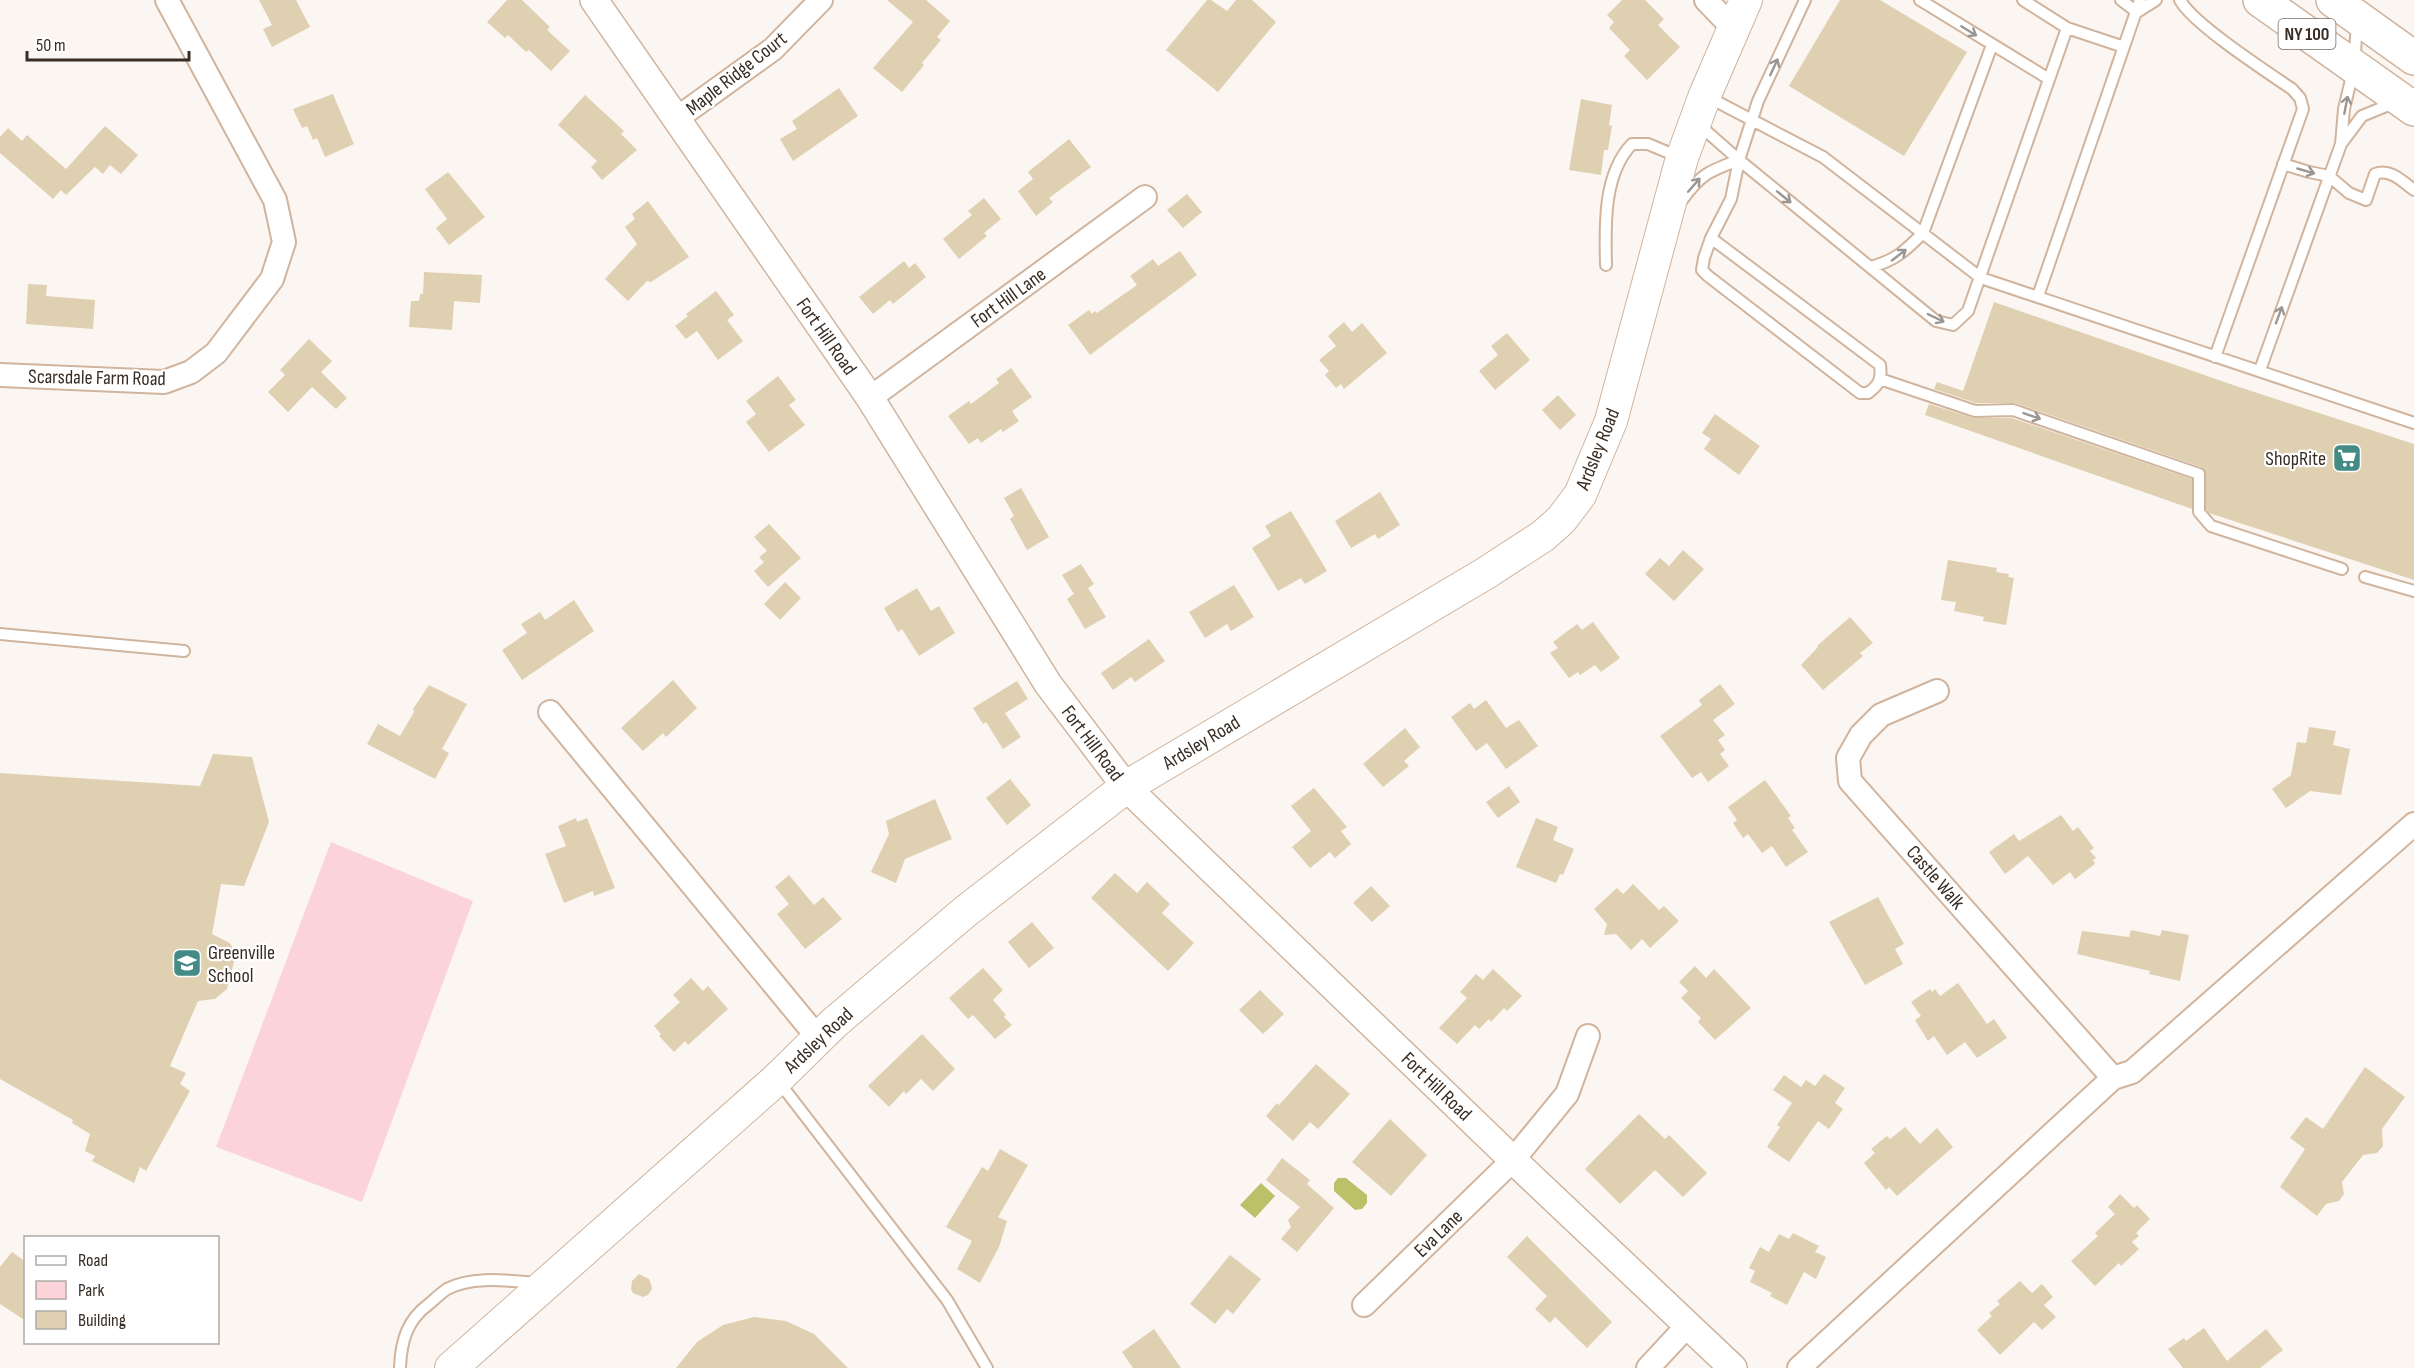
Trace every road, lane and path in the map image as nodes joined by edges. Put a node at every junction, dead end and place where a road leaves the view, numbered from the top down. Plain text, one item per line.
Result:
1 (167, 0) edge
2 (594, 0) edge
3 (821, 0) edge
4 (1706, 0) edge
5 (1746, 0) edge
6 (1805, 0) edge
7 (1920, 0) edge
8 (2023, 0) edge
9 (2121, 0) edge
10 (2140, 0) edge
11 (2156, 0) edge
12 (2180, 0) edge
13 (2260, 0) edge
14 (2345, 8) edge
15 (2137, 12) junction
16 (1733, 28) junction
17 (2067, 28) junction
18 (1992, 45) junction
19 (2124, 47) junction
20 (2414, 58) edge
21 (2354, 67) junction
22 (2049, 79) junction
23 (2408, 104) edge
24 (1700, 108) junction
25 (676, 119) junction
26 (1752, 121) junction
27 (2341, 144) junction
28 (1682, 158) junction
29 (1739, 160) junction
30 (2283, 164) junction
31 (2329, 176) junction
32 (2414, 190) edge
33 (1145, 197) dead end
34 (1662, 227) junction
35 (1923, 233) junction
36 (1711, 238) junction
37 (1606, 265) dead end
38 (1870, 267) junction
39 (1981, 278) junction
40 (2038, 296) junction
41 (2215, 357) junction
42 (2260, 370) junction
43 (0, 375) edge
44 (1880, 379) junction
45 (870, 398) junction
46 (2414, 423) edge
47 (2342, 569) dead end
48 (2365, 577) dead end
49 (2414, 591) edge
50 (0, 634) edge
51 (184, 651) dead end
52 (1937, 691) dead end
53 (550, 712) dead end
54 (1126, 787) junction
55 (2414, 824) edge
56 (1588, 1036) dead end
57 (819, 1039) junction
58 (777, 1078) junction
59 (2113, 1078) junction
60 (1512, 1160) junction
61 (544, 1284) junction
62 (1364, 1305) dead end
63 (1687, 1326) junction
64 (400, 1368) edge
65 (451, 1368) edge
66 (987, 1368) edge
67 (1648, 1368) edge
68 (1733, 1368) edge
69 (1799, 1368) edge

1 - 43 street, Scarsdale Farm Road
2 - 25 street, Fort Hill Road
3 - 25 street, Maple Ridge Court
4 - 16 street
5 - 16 main road, Ardsley Road
26 -> 6 lane
7 -> 18 lane
8 - 17 lane
9 - 15 lane
10 - 15 lane
11 - 15 lane
12 - 30 lane
13 - 21 main road, NY 100
14 - 20 main road, NY 100
14 - 21 lane
15 - 19 lane
16 - 24 main road, Ardsley Road
17 - 19 lane
17 - 22 lane
18 - 22 lane
18 - 35 lane
19 - 40 lane
21 - 23 main road, NY 100
27 -> 21 lane
22 - 39 lane
23 - 27 lane
24 - 26 lane
24 - 28 main road, Ardsley Road
24 - 29 lane
25 - 45 street, Fort Hill Road
26 - 29 lane
26 - 35 lane
27 - 31 lane
28 - 34 main road, Ardsley Road
28 - 37 lane
34 -> 29 lane
29 - 36 lane
29 -> 38 lane
30 -> 31 lane
30 - 41 lane
31 - 32 lane
42 -> 31 lane
33 - 45 street, Fort Hill Lane
34 - 54 main road, Ardsley Road
38 -> 35 lane
35 - 39 lane
36 - 44 lane
36 - 44 lane
38 -> 39 lane
39 - 40 lane
40 - 41 lane
41 - 42 lane
42 - 46 lane
44 -> 47 lane
45 - 54 street, Fort Hill Road
48 - 49 lane
50 - 51 lane
52 - 59 street, Castle Walk
53 - 57 street
54 - 57 main road, Ardsley Road
54 - 60 street, Fort Hill Road
55 - 59 street
56 - 60 street, Eva Lane
57 - 58 main road, Ardsley Road
58 - 61 main road, Ardsley Road
58 - 66 lane
59 - 69 street
60 - 62 street, Eva Lane
60 - 63 street, Fort Hill Road
61 - 64 lane
61 - 65 main road, Ardsley Road
63 - 67 street
63 - 68 street, Fort Hill Road

